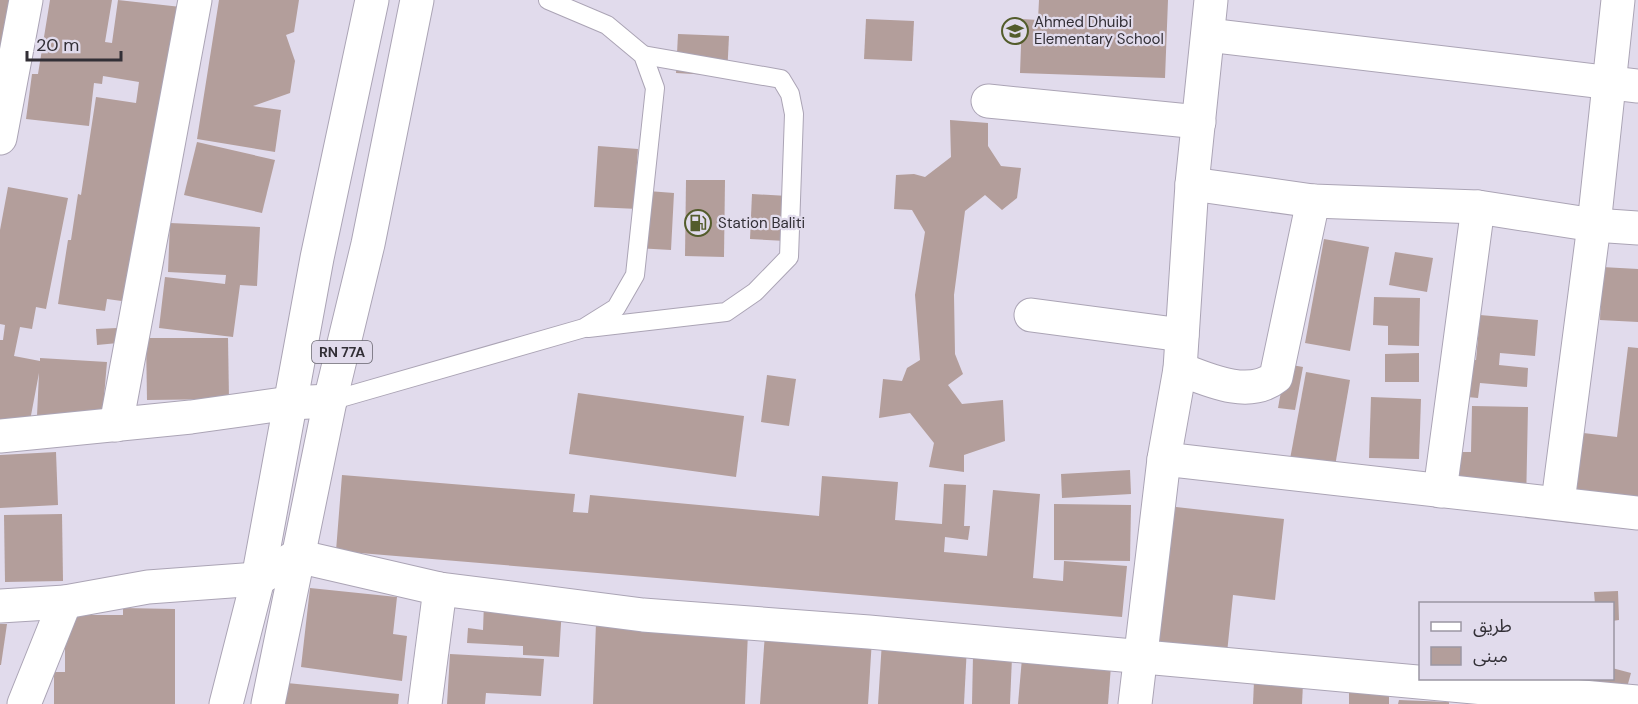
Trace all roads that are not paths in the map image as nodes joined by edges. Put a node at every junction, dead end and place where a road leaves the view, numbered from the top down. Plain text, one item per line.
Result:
1 (26, 0) edge
2 (195, 0) edge
3 (372, 0) edge
4 (417, 0) edge
5 (548, 0) edge
6 (1211, 0) edge
7 (1618, 0) edge
8 (1208, 35) junction
9 (643, 55) junction
10 (1623, 84) edge
11 (988, 100) dead end
12 (1199, 122) junction
13 (0, 138) edge
14 (1192, 184) junction
15 (1313, 201) junction
16 (1478, 207) junction
17 (1594, 225) junction
18 (1638, 228) edge
19 (1031, 315) dead end
20 (584, 328) junction
21 (1182, 335) junction
22 (1180, 369) junction
23 (330, 401) junction
24 (290, 403) junction
25 (116, 426) junction
26 (0, 436) edge
27 (1164, 459) junction
28 (1440, 491) junction
29 (1558, 502) junction
30 (1638, 513) edge
31 (297, 556) junction
32 (258, 579) junction
33 (440, 588) junction
34 (65, 602) junction
35 (0, 606) edge
36 (1142, 658) junction
37 (1638, 702) edge
38 (24, 704) edge
39 (226, 704) edge
40 (268, 704) edge
41 (425, 704) edge
42 (1135, 704) edge

1 - 13 street
2 - 25 street
3 - 24 street
4 - 23 street, RN 77A
5 - 9 lane
6 - 8 street
7 - 10 street
8 - 10 street
8 - 12 street
9 - 20 lane
9 - 20 lane
10 - 17 street
11 - 12 street
12 - 14 street
14 - 15 street
14 - 21 street
15 - 16 street
15 - 22 street
16 - 17 street
16 - 28 street
17 - 18 street
17 - 29 street
19 - 21 street
20 - 23 lane
21 - 22 street
22 - 27 street
23 - 24 street
23 - 31 street, RN 77A
24 - 25 street
24 - 32 street
25 - 26 street
27 - 28 street
27 - 36 street
28 - 29 street
29 - 30 street
31 - 32 street
31 - 33 street
31 - 40 street, RN 77A
32 - 34 street
32 - 39 street
33 - 36 street
33 - 41 street
34 - 35 street
34 - 38 street
36 - 37 street
36 - 42 street

